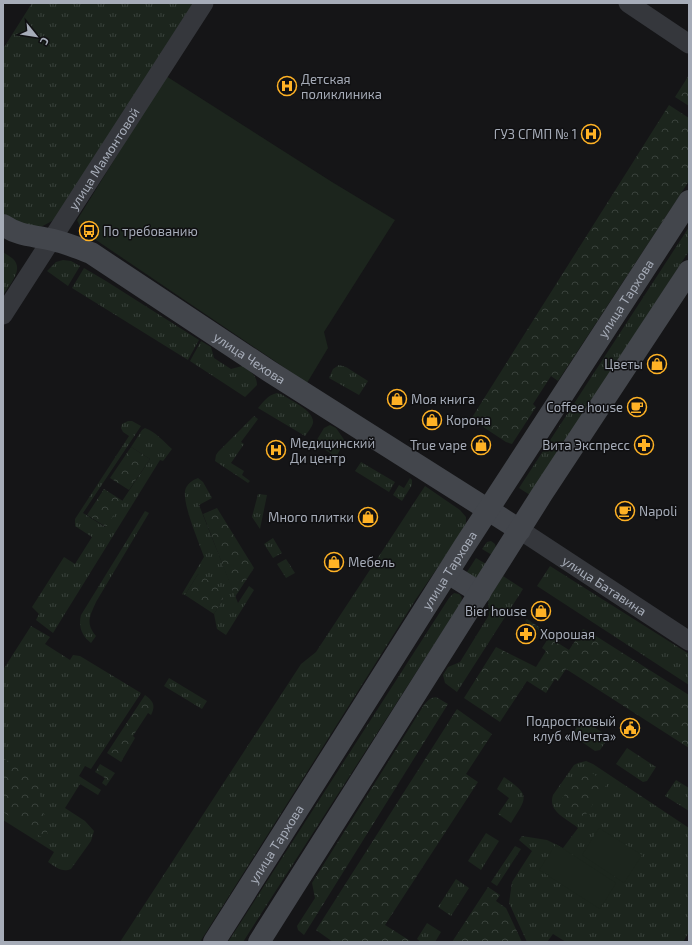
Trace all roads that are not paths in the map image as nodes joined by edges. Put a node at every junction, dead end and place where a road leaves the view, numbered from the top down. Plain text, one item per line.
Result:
1 (204, 3) edge
2 (628, 3) edge
3 (689, 44) edge
4 (689, 201) edge
5 (3, 225) edge
6 (52, 240) junction
7 (689, 271) edge
8 (3, 315) edge
9 (488, 511) junction
10 (520, 530) junction
11 (448, 572) junction
12 (480, 593) junction
13 (689, 641) edge
14 (214, 942) edge
15 (259, 942) edge

1 - 6 street, улица Мамонтовой
2 - 3 street
4 - 9 main road, улица Тархова
5 - 6 main road, улица Чехова
6 - 8 street, улица Мамонтовой
6 - 9 main road, улица Чехова
7 - 10 main road
9 - 10 main road, улица Чехова
9 - 11 main road, улица Тархова
10 - 12 main road
10 - 13 street, улица Батавина
11 - 12 main road
11 - 14 main road, улица Тархова
12 - 15 main road

